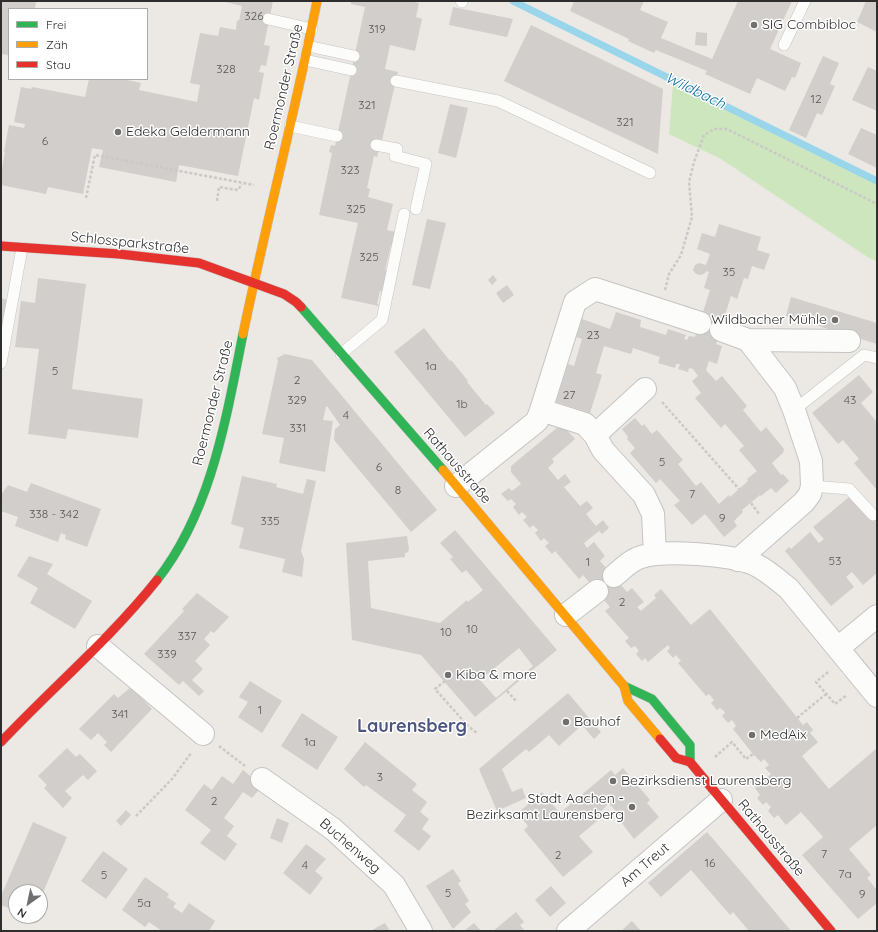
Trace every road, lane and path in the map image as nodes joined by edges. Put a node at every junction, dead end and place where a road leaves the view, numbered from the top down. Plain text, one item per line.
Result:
1 (317, 1) edge
2 (805, 1) edge
3 (268, 19) dead end
4 (312, 29) junction
5 (784, 45) dead end
6 (308, 46) junction
7 (354, 56) dead end
8 (305, 60) junction
9 (351, 70) dead end
10 (396, 81) dead end
11 (290, 126) junction
12 (337, 136) dead end
13 (376, 145) dead end
14 (650, 173) dead end
15 (242, 184) junction
16 (276, 188) junction
17 (86, 198) dead end
18 (217, 201) dead end
19 (877, 204) edge
20 (416, 209) dead end
21 (404, 214) dead end
22 (1, 246) edge
23 (22, 248) junction
24 (254, 282) junction
25 (659, 310) junction
26 (700, 323) dead end
27 (721, 330) dead end
28 (748, 340) junction
29 (849, 341) dead end
30 (341, 354) junction
31 (877, 358) edge
32 (1, 363) edge
33 (652, 394) joint
34 (541, 410) junction
35 (794, 410) junction
36 (595, 435) junction
37 (456, 486) junction
38 (812, 486) junction
39 (739, 489) dead end
40 (751, 503) dead end
41 (759, 513) dead end
42 (873, 515) dead end
43 (655, 554) junction
44 (738, 560) junction
45 (614, 576) dead end
46 (597, 591) dead end
47 (566, 615) junction
48 (877, 616) edge
49 (98, 646) junction
50 (838, 648) junction
51 (445, 681) dead end
52 (816, 682) dead end
53 (624, 686) junction
54 (507, 691) dead end
55 (826, 694) junction
56 (877, 696) edge
57 (516, 700) dead end
58 (835, 704) dead end
59 (797, 718) dead end
60 (477, 733) dead end
61 (203, 734) junction
62 (1, 742) edge
63 (753, 754) dead end
64 (690, 762) junction
65 (698, 772) junction
66 (262, 779) joint
67 (722, 800) junction
68 (136, 816) dead end
69 (421, 931) edge
70 (568, 931) edge
71 (831, 931) edge

1 - 4 street, Roermonder Straße
2 - 5 lane
3 - 4 lane
4 - 6 street, Roermonder Straße
6 - 7 lane
6 - 8 street, Roermonder Straße
8 - 9 lane
8 - 11 street, Roermonder Straße
10 - 14 lane
11 - 12 lane
11 - 16 street, Roermonder Straße
13 - 20 lane
15 - 16 path
15 - 17 path
15 - 18 path
16 - 24 street, Roermonder Straße
19 - 25 path
21 - 30 lane
22 - 23 street, Schlossparkstraße
23 - 24 street, Schlossparkstraße
23 - 32 lane
24 - 30 street, Rathausstraße
24 - 49 street, Roermonder Straße
25 - 26 street
25 - 34 street
27 - 28 street
28 - 29 street
28 - 35 street
30 - 37 street, Rathausstraße
31 - 35 lane
33 - 36 street
33 - 39 path
34 - 36 street
34 - 37 street
35 - 38 street
36 - 43 street
37 - 47 street, Rathausstraße
38 - 42 lane
38 - 44 street
40 - 41 path
43 - 44 street
43 - 45 street
44 - 50 street
46 - 47 street
47 - 53 street, Rathausstraße
48 - 50 street
49 - 61 street
49 - 62 street, Roermonder Straße
50 - 56 street
51 - 60 path
52 - 55 path
53 - 64 street, Rathausstraße
53 - 64 street, Rathausstraße
54 - 57 path
55 - 58 path
55 - 59 path
61 - 66 path
61 - 68 path
63 - 65 path
64 - 65 street, Rathausstraße
65 - 67 street, Rathausstraße
66 - 69 street, Buchenweg
67 - 70 street, Am Treut
67 - 71 street, Rathausstraße

